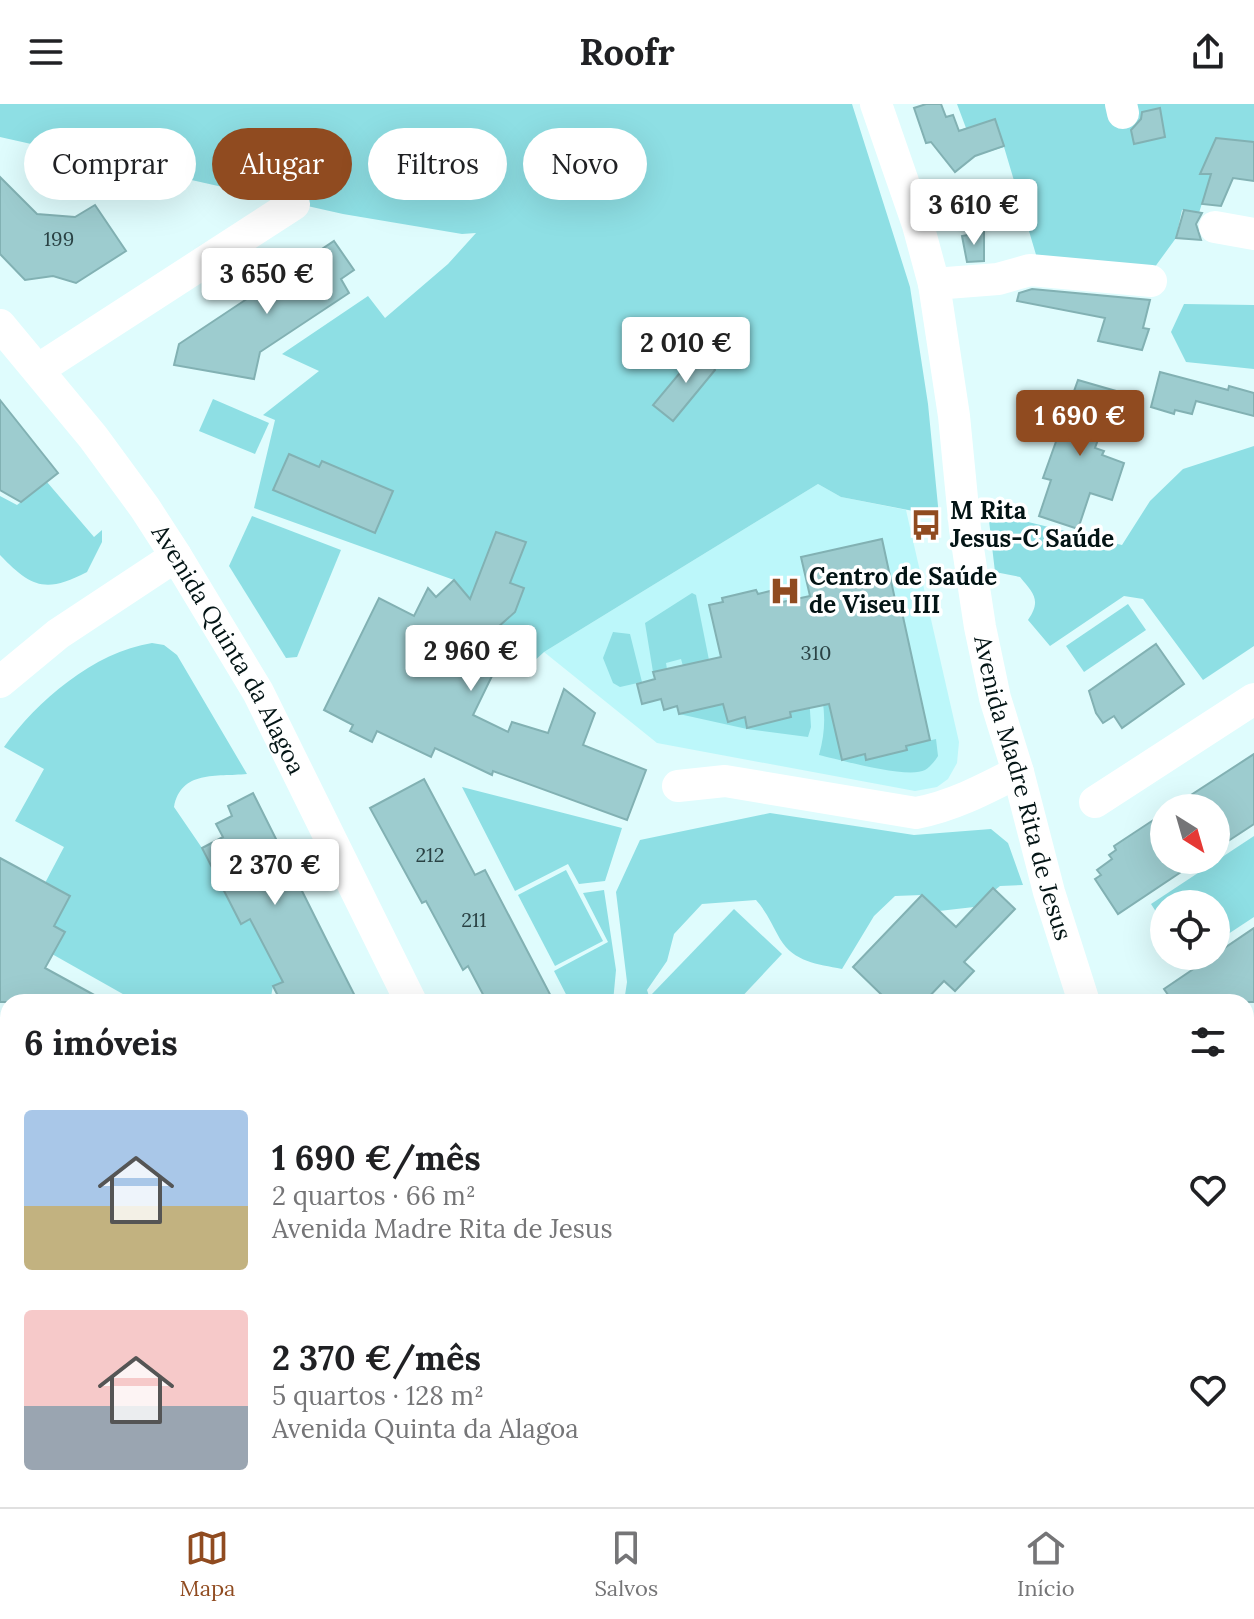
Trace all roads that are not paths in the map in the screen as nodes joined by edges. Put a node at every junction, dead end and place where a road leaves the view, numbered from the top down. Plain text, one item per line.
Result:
1 (876, 104) edge
2 (294, 204) dead end
3 (1215, 227) dead end
4 (1254, 234) edge
5 (1151, 281) dead end
6 (934, 284) junction
7 (0, 325) edge
8 (39, 369) junction
9 (176, 556) junction
10 (0, 682) edge
11 (1254, 699) edge
12 (1018, 772) junction
13 (678, 786) dead end
14 (1095, 802) dead end
15 (407, 994) edge
16 (1081, 994) edge

1 - 6 street, Avenida Madre Rita de Jesus
2 - 8 street
3 - 4 street
5 - 6 street
6 - 12 street, Avenida Madre Rita de Jesus
7 - 8 street, Avenida Quinta da Alagoa
8 - 9 street, Avenida Quinta da Alagoa
9 - 10 street
9 - 15 street, Avenida Quinta da Alagoa
11 - 14 street
12 - 13 street
12 - 16 street, Avenida Madre Rita de Jesus

